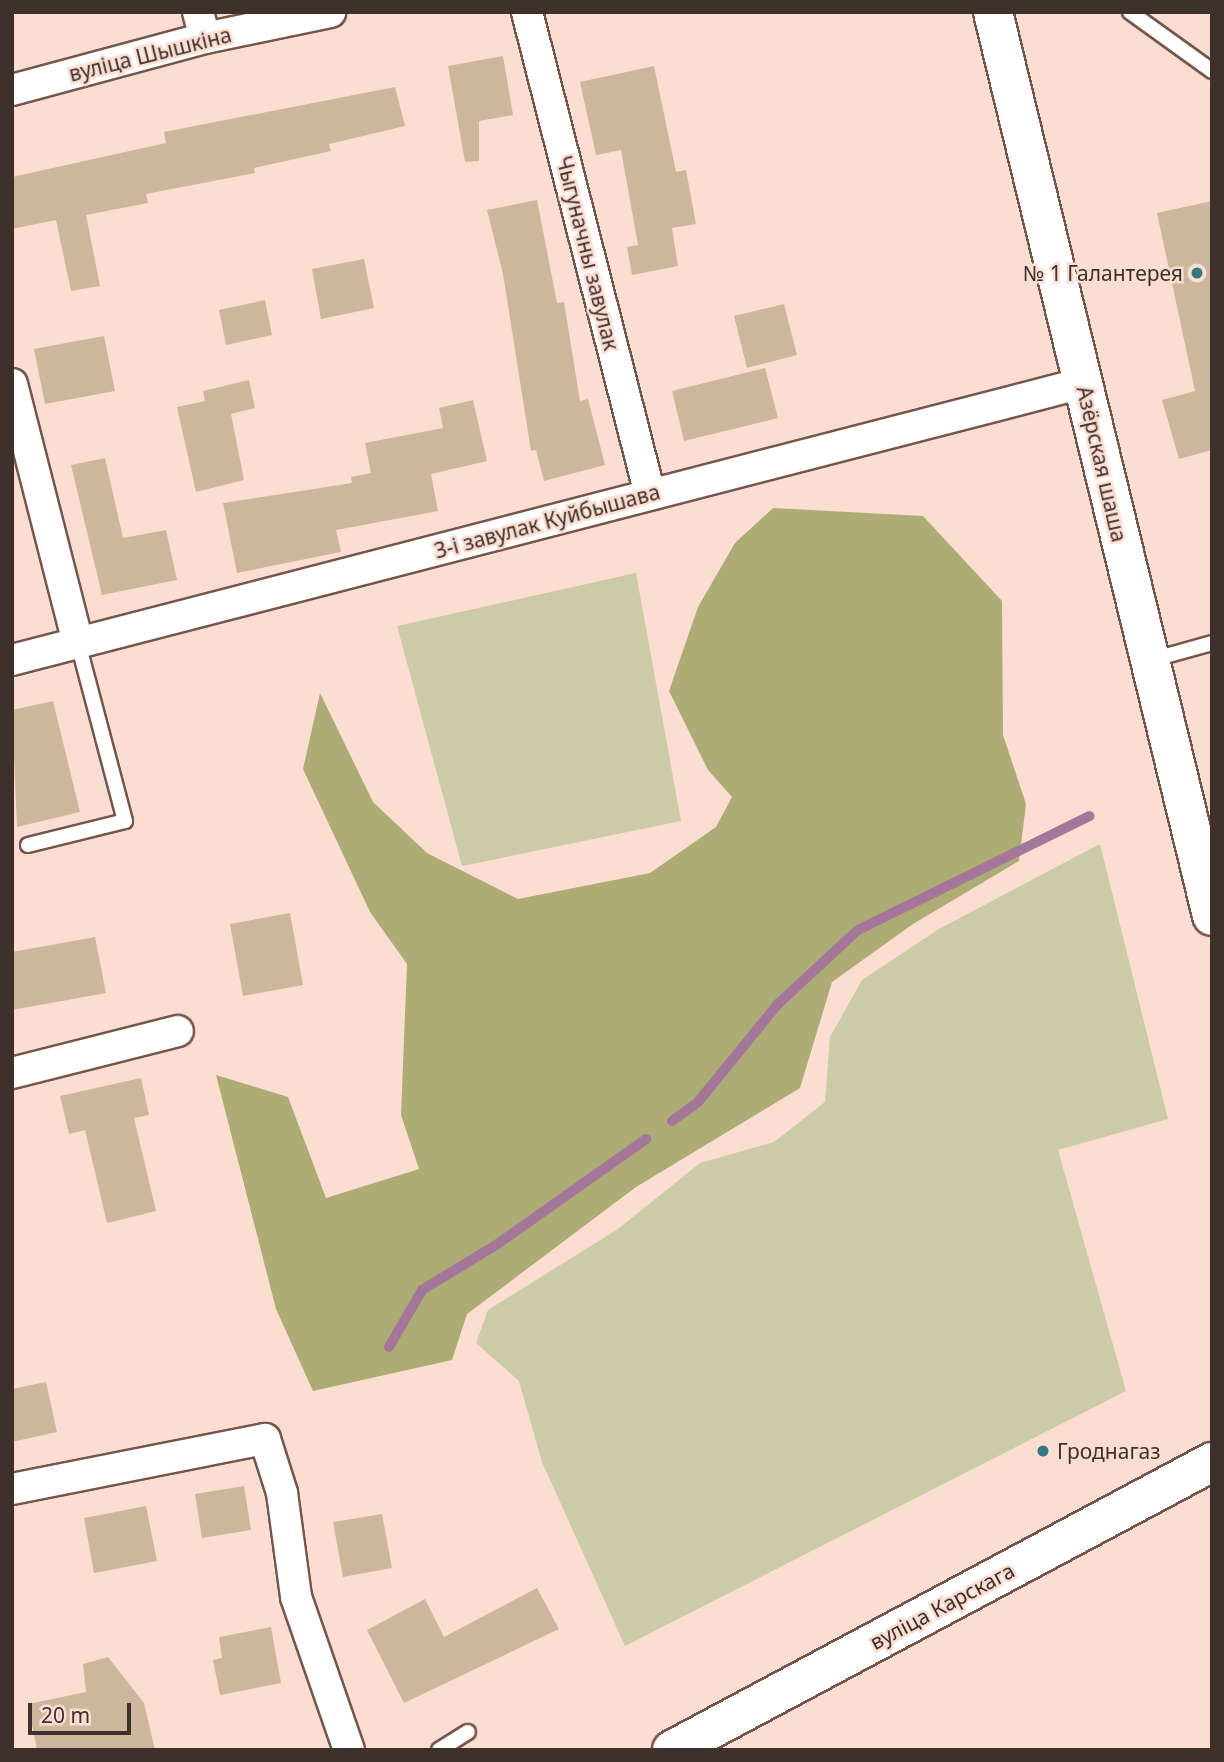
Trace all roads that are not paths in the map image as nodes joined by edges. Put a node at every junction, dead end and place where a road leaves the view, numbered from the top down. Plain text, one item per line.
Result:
1 (330, 12) edge
2 (527, 12) edge
3 (993, 12) edge
4 (1130, 12) edge
5 (202, 25) edge
6 (1212, 71) edge
7 (12, 90) edge
8 (1083, 383) junction
9 (12, 384) edge
10 (650, 495) junction
11 (78, 643) junction
12 (1212, 643) edge
13 (12, 660) edge
14 (1149, 660) junction
15 (28, 845) dead end
16 (1212, 916) edge
17 (178, 1031) dead end
18 (12, 1073) edge
19 (1212, 1462) edge
20 (12, 1489) edge
21 (468, 1732) dead end
22 (349, 1750) edge
23 (439, 1750) edge
24 (672, 1750) edge

1 - 5 street, вуліца Шышкіна
2 - 10 street, Чыгуначны завулак
3 - 8 main road, Азёрская шаша
4 - 6 lane
5 - 7 street, вуліца Шышкіна
8 - 10 street, 3-і завулак Куйбышава
8 - 14 main road, Азёрская шаша
9 - 11 street
10 - 11 street, 3-і завулак Куйбышава
11 - 13 street, 3-і завулак Куйбышава
11 - 15 lane
12 - 14 lane
14 - 16 main road, Азёрская шаша
17 - 18 street
19 - 24 main road, вуліца Карскага
20 - 22 street
21 - 23 lane

